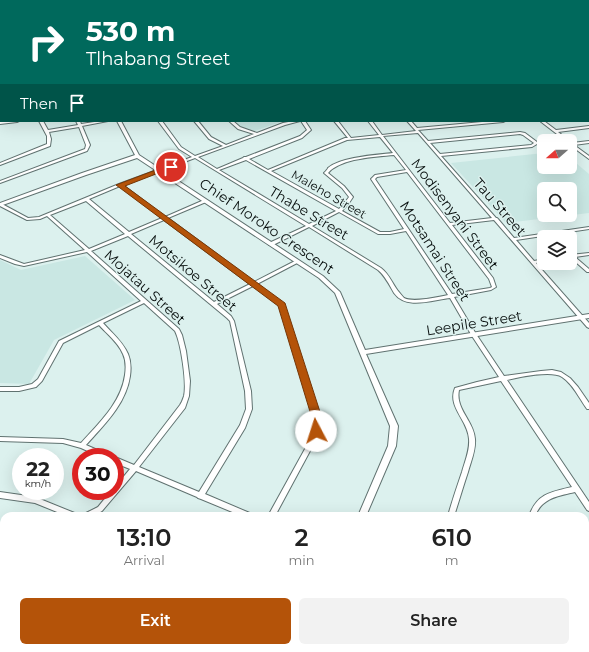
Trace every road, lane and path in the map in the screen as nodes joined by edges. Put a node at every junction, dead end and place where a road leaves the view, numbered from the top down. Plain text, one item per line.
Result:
1 (11, 122) edge
2 (42, 122) edge
3 (79, 122) edge
4 (101, 122) edge
5 (119, 122) edge
6 (161, 122) edge
7 (197, 122) edge
8 (233, 122) edge
9 (292, 122) edge
10 (304, 122) edge
11 (337, 122) edge
12 (371, 122) edge
13 (410, 122) edge
14 (455, 122) edge
15 (494, 122) edge
16 (543, 122) edge
17 (0, 124) edge
18 (81, 126) junction
19 (458, 126) junction
20 (589, 127) edge
21 (417, 130) junction
22 (48, 131) junction
23 (555, 131) junction
24 (257, 134) junction
25 (559, 134) edge
26 (380, 135) junction
27 (350, 138) junction
28 (428, 142) junction
29 (589, 142) edge
30 (577, 143) edge
31 (226, 146) junction
32 (577, 149) edge
33 (394, 154) junction
34 (137, 156) junction
35 (440, 156) junction
36 (195, 158) junction
37 (245, 158) junction
38 (589, 158) edge
39 (0, 164) edge
40 (216, 170) junction
41 (159, 171) junction
42 (268, 171) junction
43 (408, 171) junction
44 (0, 182) edge
45 (120, 185) junction
46 (86, 199) junction
47 (205, 201) junction
48 (1, 205) edge
49 (339, 211) junction
50 (48, 215) junction
51 (163, 218) junction
52 (496, 219) junction
53 (450, 224) junction
54 (307, 226) junction
55 (589, 228) edge
56 (406, 230) junction
57 (127, 233) junction
58 (512, 239) junction
59 (271, 244) junction
60 (88, 251) junction
61 (589, 254) edge
62 (577, 255) edge
63 (0, 256) edge
64 (537, 261) edge
65 (577, 261) edge
66 (297, 262) junction
67 (533, 262) junction
68 (589, 271) edge
69 (254, 284) junction
70 (451, 296) junction
71 (145, 302) junction
72 (214, 304) junction
73 (589, 316) edge
74 (582, 318) junction
75 (100, 323) junction
76 (589, 326) edge
77 (474, 335) junction
78 (363, 352) junction
79 (503, 379) junction
80 (0, 389) edge
81 (589, 407) edge
82 (0, 439) edge
83 (82, 446) junction
84 (87, 448) edge
85 (124, 464) edge
86 (134, 469) junction
87 (576, 489) junction
88 (0, 495) edge
89 (200, 496) junction
90 (589, 508) edge
91 (65, 512) edge
92 (94, 512) edge
93 (240, 512) edge
94 (273, 512) edge
95 (364, 512) edge
96 (453, 512) edge
97 (534, 512) edge

1 - 17 street
2 - 22 street
3 - 18 street
4 - 18 street
5 - 34 street
6 - 36 street, Thabe Street
7 - 31 street
8 - 24 street
9 - 24 street
10 - 37 street
11 - 27 street
12 - 26 street, Modisenyani Street
13 - 21 street, Tau Street
14 - 19 street
15 - 19 street
16 - 23 street
18 - 22 street
18 - 44 street
19 - 21 street
20 - 23 street
21 - 26 street
21 - 28 street, Tau Street
22 - 39 street
23 - 25 street
24 - 31 street
26 - 27 street
26 - 33 street, Modisenyani Street
27 - 42 street
28 - 35 street, Tau Street
28 - 35 street
29 - 30 street
31 - 36 street
32 - 38 street
33 - 43 street, Modisenyani Street
33 - 49 street
34 - 41 street, Chief Moroko Crescent
34 - 48 street
35 - 52 street, Tau Street
36 - 40 street, Thabe Street
36 - 41 street
37 - 40 street
37 - 42 street, Maleho Street
40 - 54 street, Thabe Street
41 - 45 street
41 - 47 street, Chief Moroko Crescent
42 - 49 street, Maleho Street
43 - 53 street, Modisenyani Street
43 - 56 street, Motsamai Street
45 - 46 street
45 - 51 street
46 - 50 street
46 - 57 street, Motsikoe Street
47 - 51 street, Mojatau Street
47 - 59 street, Chief Moroko Crescent
48 - 50 street
49 - 54 street
49 - 56 street, Maleho Street
50 - 60 street, Mojatau Street
51 - 57 street, Mojatau Street
51 - 69 street
52 - 53 street
52 - 58 street, Tau Street
53 - 70 street, Modisenyani Street
54 - 59 street
54 - 70 street, Thabe Street
55 - 58 street
56 - 70 street, Motsamai Street
57 - 60 street, Mojatau Street
57 - 72 street, Motsikoe Street
58 - 67 street, Tau Street
59 - 66 street, Chief Moroko Crescent
60 - 63 street
60 - 71 street, Mojatau Street
61 - 62 street
64 - 67 street
65 - 68 street
66 - 69 street
66 - 78 street, Chief Moroko Crescent
67 - 74 street, Tau Street
69 - 72 street
69 - 94 street
70 - 77 street, Motsamai Street
71 - 75 street
71 - 86 street, Mojatau Street
72 - 89 street, Motsikoe Street
73 - 74 street, Leepile Street
74 - 76 street, Tau Street
74 - 77 street, Leepile Street
75 - 80 street
75 - 83 street
77 - 78 street, Leepile Street
77 - 79 street, Motsamai Street
78 - 95 street, Chief Moroko Crescent
79 - 81 street
79 - 87 street, Motsamai Street
79 - 96 street
82 - 83 street
83 - 84 street
85 - 86 street
86 - 89 street
86 - 92 street, Mojatau Street
87 - 90 street, Motsamai Street
87 - 97 street
88 - 91 street
89 - 93 street

